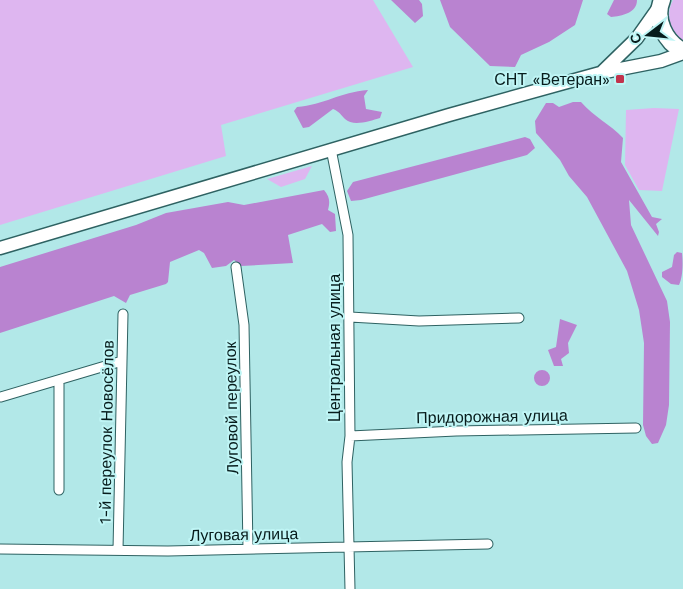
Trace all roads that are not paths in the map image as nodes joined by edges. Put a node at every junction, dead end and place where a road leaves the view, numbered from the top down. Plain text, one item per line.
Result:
1 (661, 2) edge
2 (683, 52) edge
3 (600, 73) junction
4 (331, 149) junction
5 (0, 248) edge
6 (236, 267) dead end
7 (123, 314) dead end
8 (350, 317) junction
9 (519, 318) dead end
10 (122, 361) junction
11 (59, 380) junction
12 (1, 398) dead end
13 (636, 428) dead end
14 (350, 436) junction
15 (59, 490) dead end
16 (488, 544) dead end
17 (350, 548) junction
18 (0, 549) edge
19 (248, 549) junction
20 (118, 550) junction
21 (350, 589) edge

1 - 2 highway
1 - 3 main road
2 - 3 main road
3 - 4 main road
4 - 5 main road
4 - 8 street, Центральная улица
6 - 19 street, Луговой переулок
7 - 10 street, 1-й переулок Новосёлов
8 - 9 street
8 - 14 street, Центральная улица
10 - 11 street
10 - 20 street, 1-й переулок Новосёлов
11 - 12 street
11 - 15 street
13 - 14 street, Придорожная улица
14 - 17 street, Центральная улица
16 - 17 street, Луговая улица
17 - 19 street, Луговая улица
17 - 21 street, Центральная улица
18 - 20 street, Луговая улица
19 - 20 street, Луговая улица

